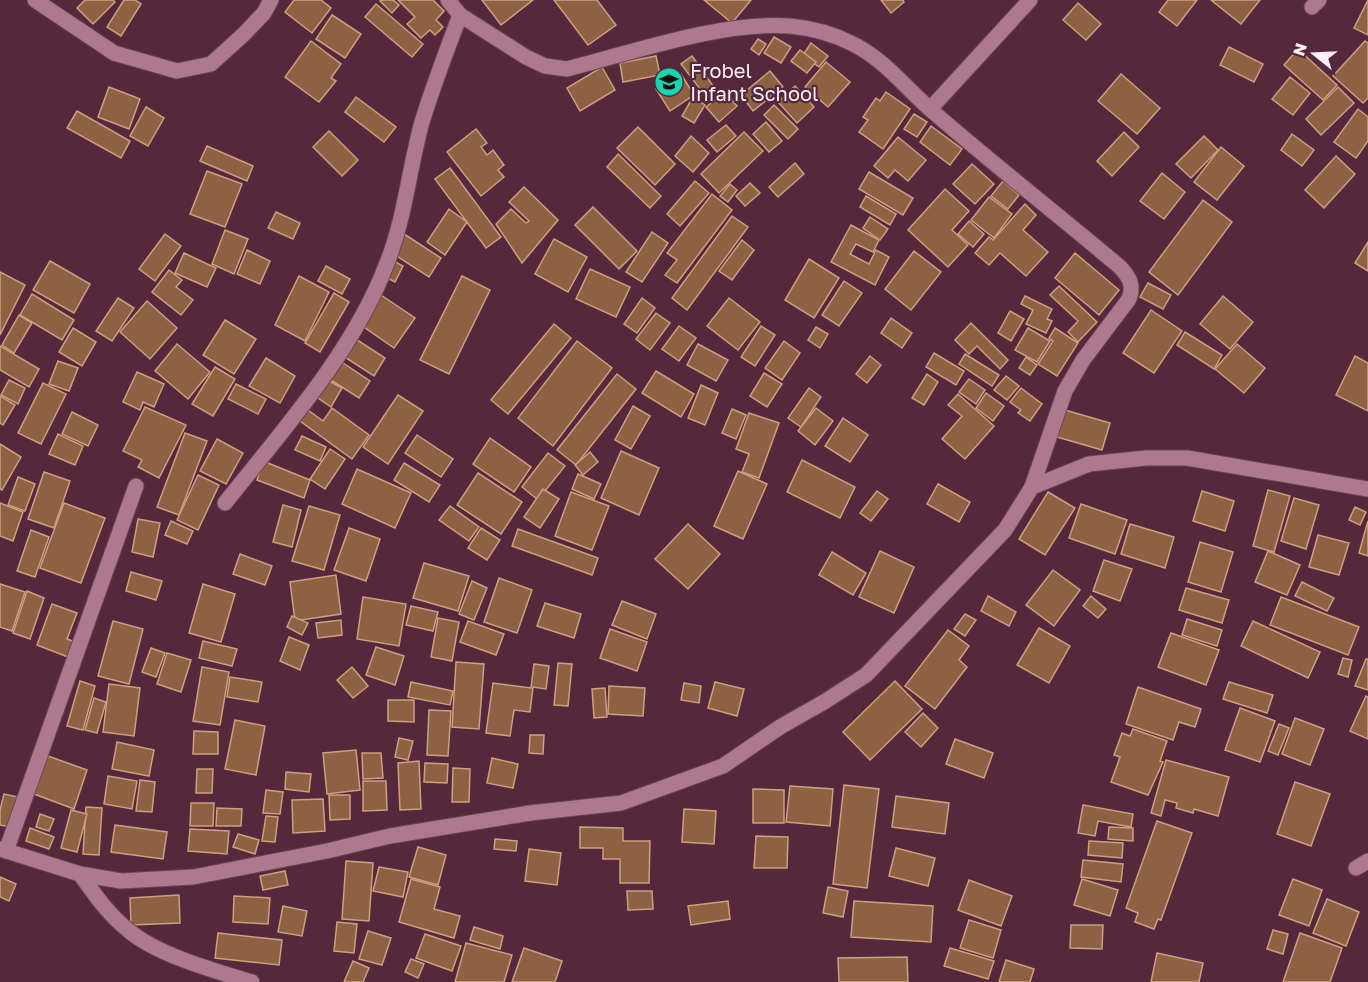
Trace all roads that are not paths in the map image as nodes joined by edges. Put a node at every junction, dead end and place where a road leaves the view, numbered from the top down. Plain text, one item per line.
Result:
1 (271, 0) edge
2 (448, 0) edge
3 (1030, 0) edge
4 (41, 2) edge
5 (460, 15) junction
6 (930, 109) junction
7 (136, 486) dead end
8 (1367, 487) edge
9 (1032, 488) junction
10 (225, 503) dead end
11 (3, 850) edge
12 (80, 874) junction
13 (252, 982) edge

1 - 4 street
2 - 5 street
3 - 6 street
5 - 6 street
5 - 10 street
6 - 9 street
7 - 11 street
8 - 9 street
9 - 12 street
11 - 12 street
12 - 13 street

